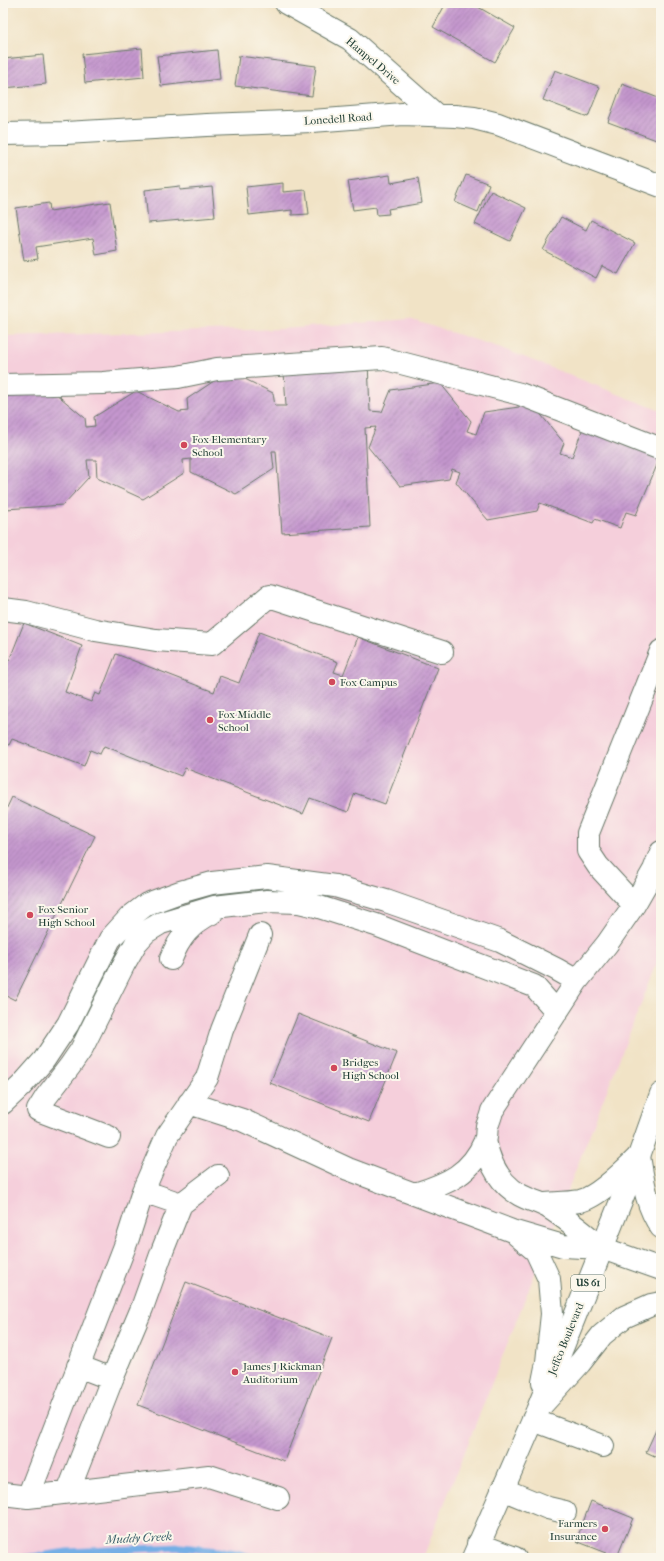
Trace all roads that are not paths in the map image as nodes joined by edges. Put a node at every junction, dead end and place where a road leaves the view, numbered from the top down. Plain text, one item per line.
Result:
1 (286, 3) edge
2 (435, 114) junction
3 (3, 134) edge
4 (661, 186) edge
5 (3, 385) edge
6 (661, 449) edge
7 (3, 609) edge
8 (442, 652) dead end
9 (659, 663) edge
10 (661, 852) edge
11 (230, 905) junction
12 (634, 905) junction
13 (260, 935) dead end
14 (171, 959) dead end
15 (577, 981) junction
16 (557, 1012) junction
17 (661, 1094) edge
18 (3, 1103) edge
19 (189, 1104) junction
20 (109, 1137) dead end
21 (485, 1140) junction
22 (639, 1156) junction
23 (218, 1176) dead end
24 (143, 1190) junction
25 (415, 1194) junction
26 (181, 1204) junction
27 (543, 1204) junction
28 (661, 1227) edge
29 (512, 1231) junction
30 (602, 1248) junction
31 (661, 1269) edge
32 (661, 1303) edge
33 (78, 1366) junction
34 (112, 1379) junction
35 (535, 1415) junction
36 (603, 1446) dead end
37 (502, 1490) junction
38 (68, 1492) junction
39 (3, 1494) edge
40 (28, 1497) junction
41 (278, 1498) dead end
42 (565, 1512) dead end
43 (475, 1551) edge
44 (515, 1558) edge

1 - 2 street, Hampel Drive
2 - 3 street, Lonedell Road
2 - 4 street, Lonedell Road
5 - 6 street
7 - 8 street
9 - 12 street
10 - 12 street
11 - 14 street
11 - 16 street
11 - 20 street
12 - 15 street
13 - 19 street
15 - 16 street
15 - 18 street
16 - 21 street
17 - 22 street, Jeffco Boulevard / US 61
19 - 24 street
19 - 25 street
21 - 25 street
21 - 27 street
22 - 27 street
22 - 28 street
22 - 30 street, Jeffco Boulevard / US 61
23 - 26 street
24 - 26 street
24 - 33 street
25 - 29 street
26 - 34 street
27 - 30 street
29 - 30 street
29 - 35 street
30 - 31 street
30 - 35 street, Jeffco Boulevard / US 61
32 - 35 street
33 - 34 street
33 - 40 street
34 - 38 street
35 - 36 street
35 - 37 street, Jeffco Boulevard / US 61
37 - 42 street
37 - 43 street, Jeffco Boulevard / US 61
38 - 40 street
38 - 41 street
39 - 40 street
43 - 44 street

